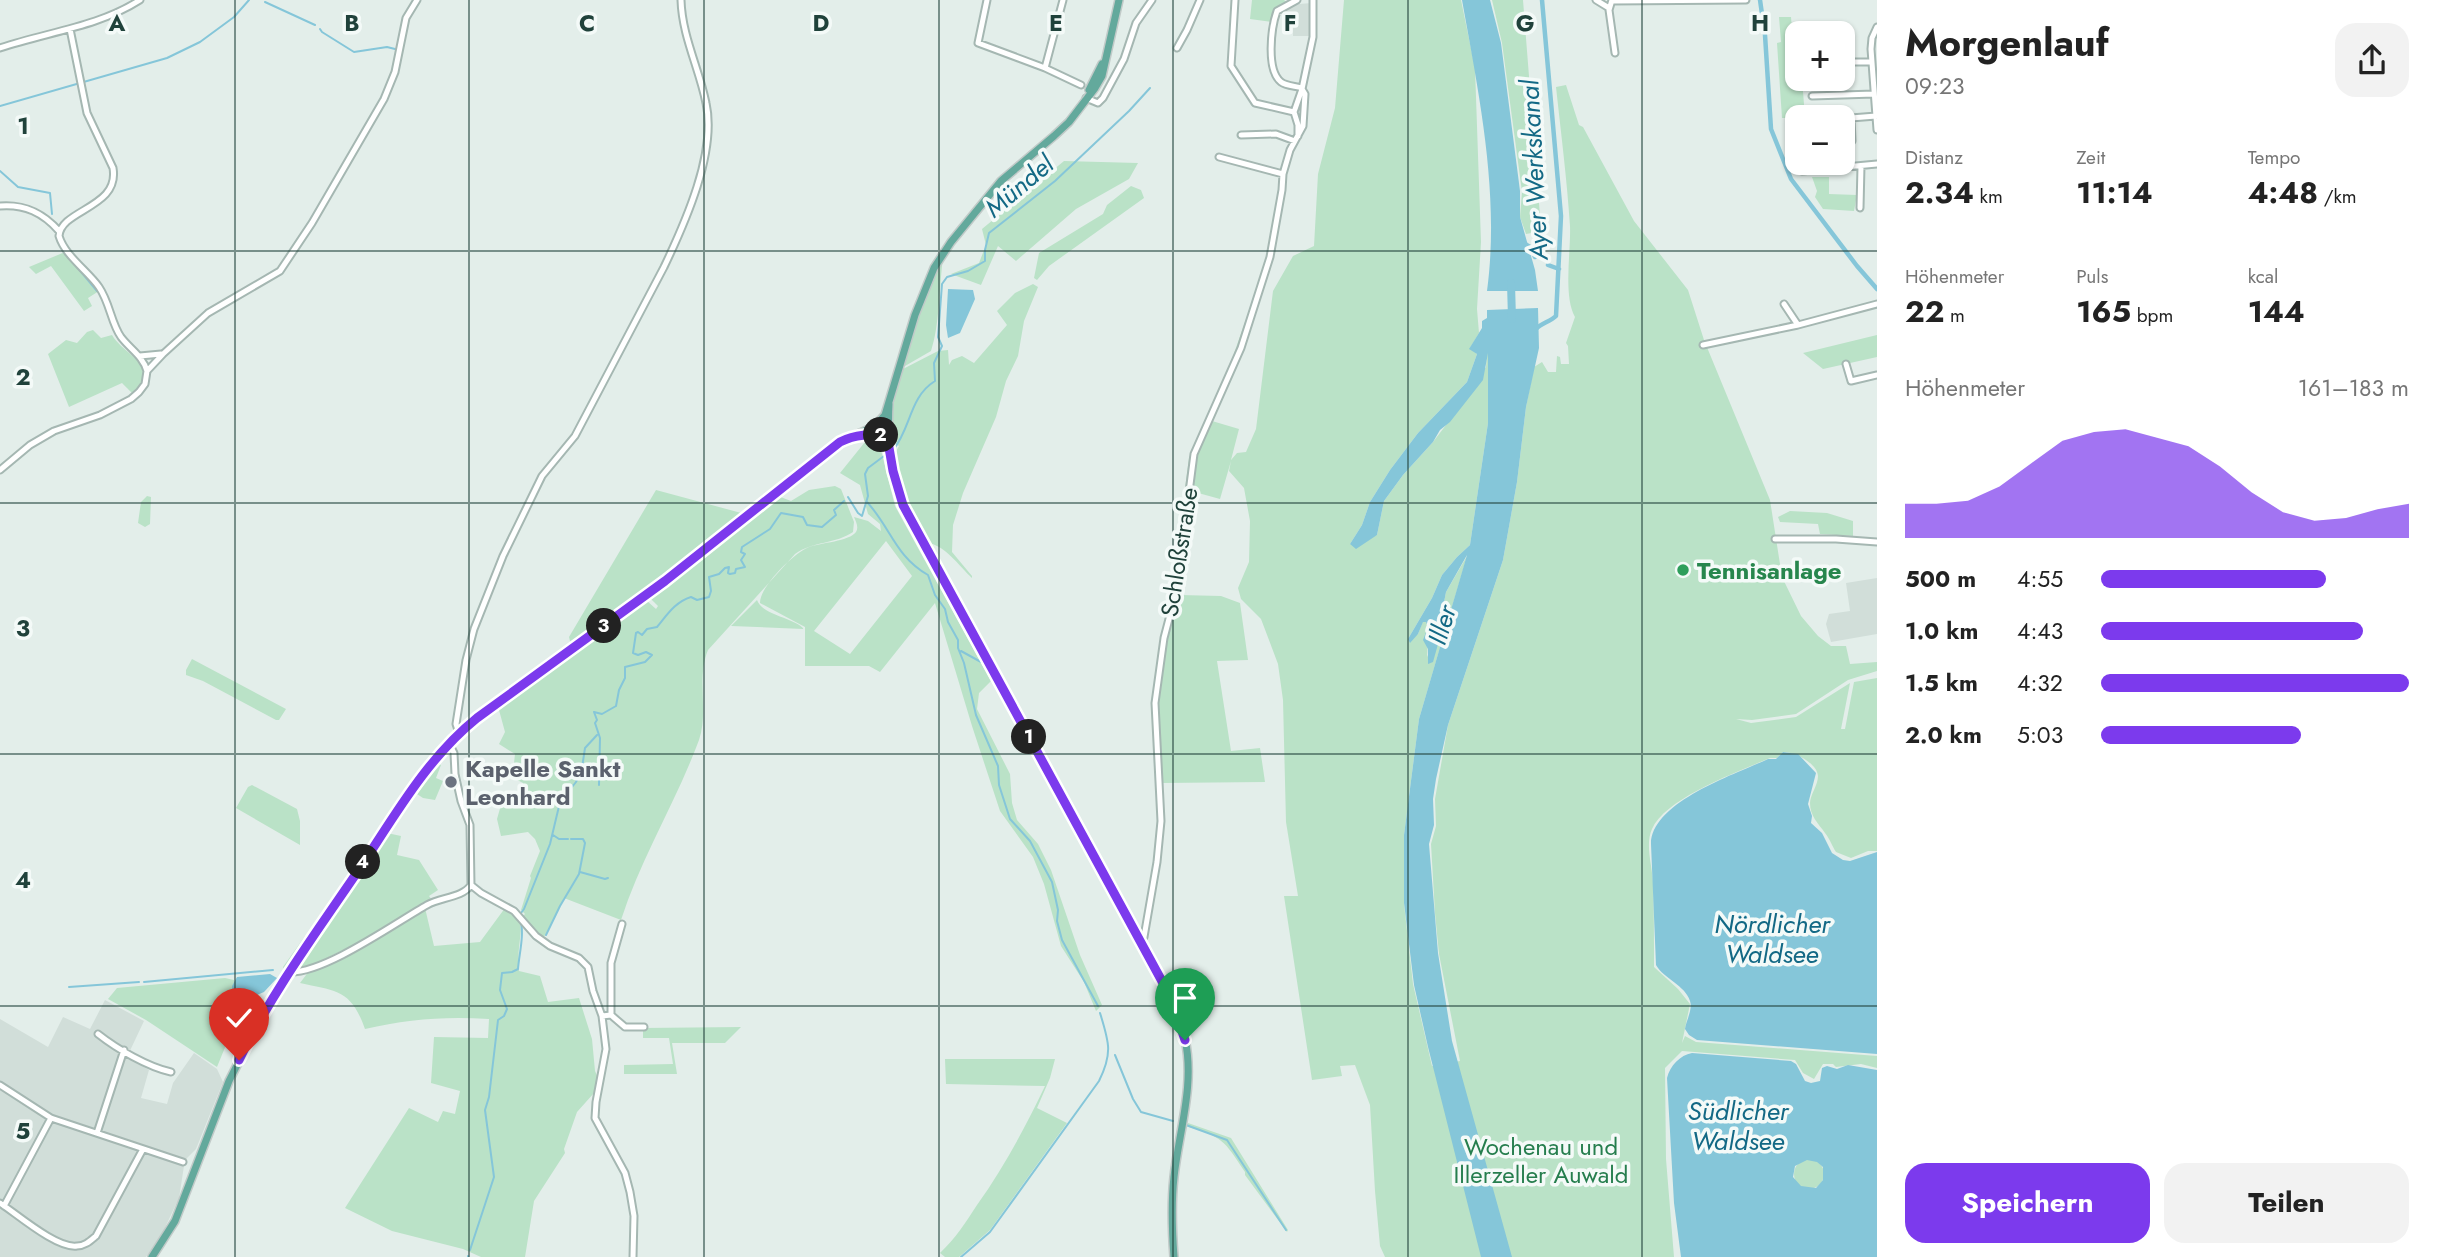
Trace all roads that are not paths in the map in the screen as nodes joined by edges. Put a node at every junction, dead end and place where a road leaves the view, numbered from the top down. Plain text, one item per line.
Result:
1 (140, 0) edge
2 (417, 0) edge
3 (681, 0) edge
4 (987, 0) edge
5 (1063, 0) edge
6 (1119, 0) edge
7 (1152, 0) edge
8 (1200, 0) edge
9 (1235, 0) edge
10 (1297, 0) edge
11 (1313, 0) edge
12 (1596, 0) edge
13 (1679, 0) edge
14 (1701, 0) edge
15 (1723, 1) edge
16 (1746, 1) edge
17 (1611, 3) edge
18 (1877, 27) edge
19 (70, 29) junction
20 (0, 48) edge
21 (1177, 48) dead end
22 (1615, 53) dead end
23 (1855, 62) edge
24 (1871, 62) junction
25 (1045, 68) junction
26 (1081, 85) dead end
27 (1302, 88) junction
28 (1874, 94) junction
29 (1812, 96) dead end
30 (1086, 98) junction
31 (1294, 112) junction
32 (1876, 117) edge
33 (1855, 118) edge
34 (1877, 130) edge
35 (1241, 135) dead end
36 (1296, 139) junction
37 (1219, 156) dead end
38 (1877, 164) edge
39 (1861, 166) junction
40 (1855, 167) edge
41 (1283, 174) junction
42 (0, 205) edge
43 (1860, 208) dead end
44 (59, 231) junction
45 (1784, 304) dead end
46 (1877, 304) edge
47 (1798, 325) junction
48 (1703, 345) dead end
49 (163, 354) junction
50 (140, 356) junction
51 (1846, 364) dead end
52 (148, 371) junction
53 (1877, 375) edge
54 (888, 404) junction
55 (873, 428) junction
56 (853, 436) junction
57 (887, 436) junction
58 (0, 470) edge
59 (1775, 539) dead end
60 (1877, 542) edge
61 (459, 733) junction
62 (449, 743) junction
63 (471, 885) junction
64 (622, 924) dead end
65 (1141, 942) junction
66 (290, 972) junction
67 (611, 1015) junction
68 (602, 1016) junction
69 (643, 1027) dead end
70 (98, 1034) dead end
71 (124, 1050) junction
72 (171, 1072) dead end
73 (0, 1085) edge
74 (51, 1118) junction
75 (97, 1133) junction
76 (143, 1149) junction
77 (183, 1163) dead end
78 (2, 1204) edge
79 (152, 1257) edge
80 (633, 1257) edge
81 (1174, 1257) edge

1 - 19 street
2 - 49 street
3 - 61 street
4 - 25 street
5 - 25 street
6 - 30 main road
7 - 30 street
8 - 21 street
9 - 31 street
10 - 27 street
11 - 27 street, Schloßstraße
12 - 17 street
13 - 14 street
13 - 17 street
14 - 15 street
15 - 16 street
17 - 22 street
18 - 24 street
19 - 20 street
19 - 44 street
23 - 24 street
24 - 28 street
25 - 26 street
27 - 31 street
27 - 36 street, Schloßstraße
28 - 29 street
28 - 32 street
30 - 54 main road
31 - 36 street, Schloßstraße
32 - 33 street
32 - 34 street
35 - 36 street
36 - 41 street, Schloßstraße
37 - 41 street
38 - 39 street
39 - 40 street
39 - 43 street
41 - 65 street, Schloßstraße
42 - 44 street
44 - 50 street
45 - 47 street
46 - 47 street
47 - 48 street
49 - 50 street
49 - 52 street
50 - 52 street
51 - 53 street
52 - 58 street
54 - 55 main road
54 - 57 main road
55 - 56 main road
55 - 57 main road
56 - 57 main road
56 - 61 main road
57 - 65 main road
59 - 60 street
61 - 62 main road
62 - 63 street
62 - 66 main road
63 - 66 street
63 - 68 street
64 - 67 street
65 - 81 main road
66 - 79 main road
67 - 68 street
67 - 69 street
68 - 80 street
70 - 71 street
71 - 72 street
71 - 75 street
73 - 74 street
74 - 75 street
74 - 78 street
75 - 76 street
76 - 77 street
76 - 78 street

